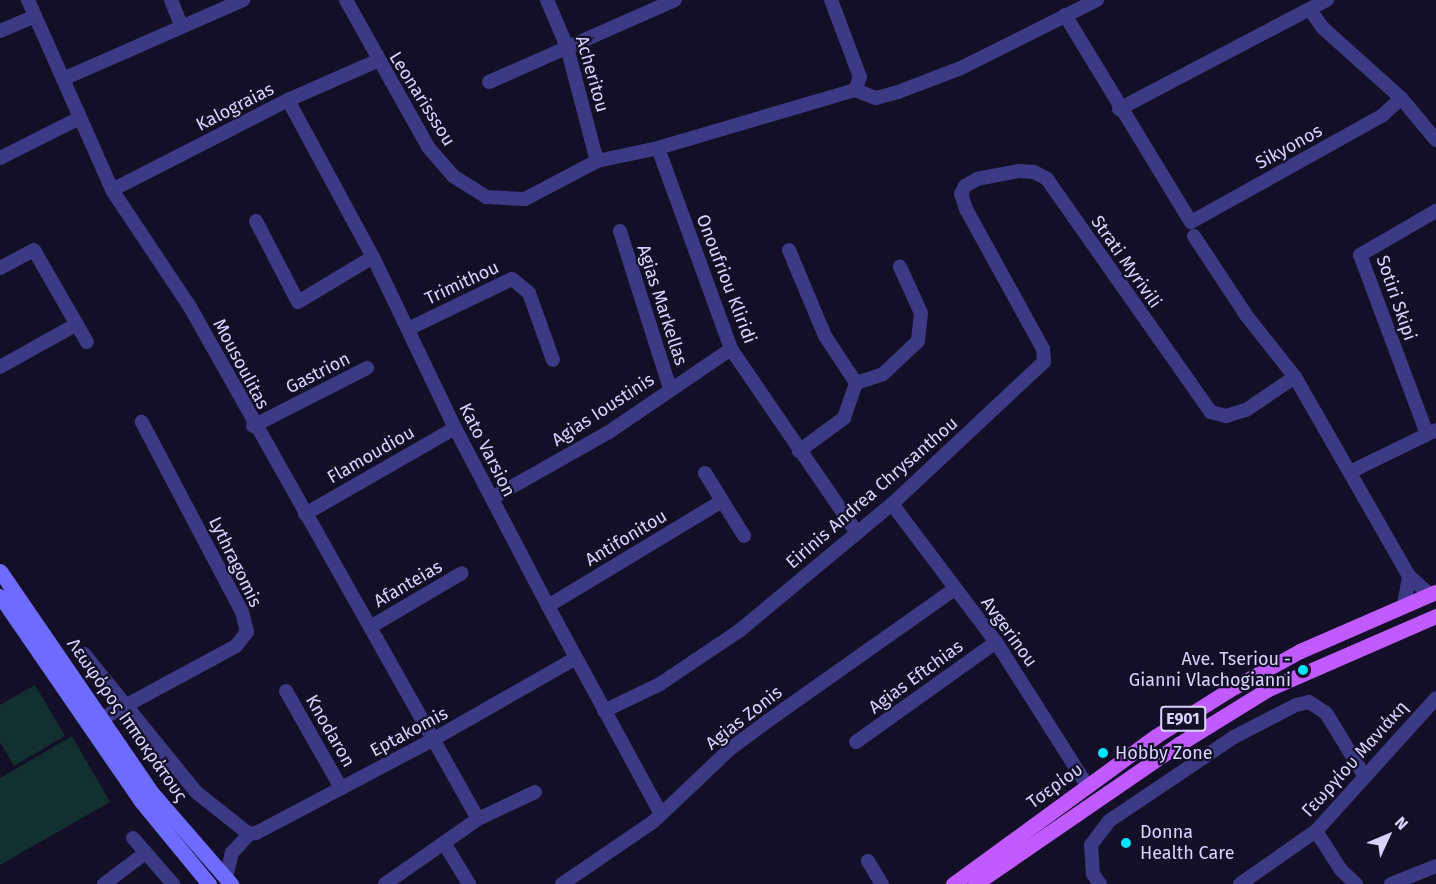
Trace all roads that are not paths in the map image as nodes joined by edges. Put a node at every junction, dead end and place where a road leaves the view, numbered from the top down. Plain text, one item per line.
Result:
1 (28, 0) edge
2 (171, 0) edge
3 (243, 0) edge
4 (346, 0) edge
5 (547, 0) edge
6 (675, 0) edge
7 (831, 0) edge
8 (1097, 0) edge
9 (1327, 0) edge
10 (1310, 10) junction
11 (1065, 15) junction
12 (35, 16) junction
13 (181, 24) junction
14 (0, 31) edge
15 (567, 47) junction
16 (377, 61) junction
17 (63, 79) junction
18 (489, 82) dead end
19 (855, 90) junction
20 (1401, 98) junction
21 (288, 100) junction
22 (1119, 109) junction
23 (78, 119) junction
24 (1436, 140) edge
25 (658, 148) junction
26 (0, 158) edge
27 (597, 160) junction
28 (112, 190) junction
29 (1436, 211) edge
30 (256, 220) dead end
31 (620, 231) dead end
32 (1194, 236) dead end
33 (988, 245) joint
34 (789, 250) dead end
35 (374, 257) junction
36 (900, 267) dead end
37 (0, 268) edge
38 (77, 324) junction
39 (408, 329) junction
40 (87, 342) dead end
41 (731, 349) junction
42 (553, 360) dead end
43 (0, 367) edge
44 (367, 368) dead end
45 (1294, 377) junction
46 (856, 383) junction
47 (669, 389) junction
48 (142, 422) dead end
49 (253, 426) junction
50 (455, 428) junction
51 (1431, 432) edge
52 (799, 451) junction
53 (1352, 471) junction
54 (705, 473) dead end
55 (492, 498) junction
56 (722, 501) junction
57 (892, 504) junction
58 (305, 514) junction
59 (857, 533) junction
60 (744, 536) dead end
61 (0, 571) edge
62 (462, 573) dead end
63 (1409, 576) junction
64 (955, 589) junction
65 (1433, 594) edge
66 (0, 596) edge
67 (1404, 605) junction
68 (548, 606) junction
69 (1436, 616) edge
70 (372, 626) junction
71 (996, 642) junction
72 (84, 654) dead end
73 (576, 658) junction
74 (286, 691) dead end
75 (1436, 698) edge
76 (124, 708) junction
77 (604, 711) junction
78 (101, 719) junction
79 (434, 740) junction
80 (856, 742) dead end
81 (1365, 777) junction
82 (1088, 787) junction
83 (342, 788) junction
84 (535, 792) dead end
85 (660, 812) junction
86 (478, 819) junction
87 (1316, 831) junction
88 (253, 834) junction
89 (133, 838) dead end
90 (444, 843) junction
91 (232, 853) junction
92 (144, 854) junction
93 (205, 855) junction
94 (1007, 859) junction
95 (868, 861) dead end
96 (1436, 866) edge
97 (1097, 879) edge
98 (228, 881) edge
99 (105, 884) edge
100 (173, 884) edge
101 (209, 884) edge
102 (385, 884) edge
103 (469, 884) edge
104 (562, 884) edge
105 (882, 884) edge
106 (953, 884) edge
107 (975, 884) edge
108 (989, 884) edge
109 (1240, 884) edge
110 (1356, 884) edge
111 (1391, 884) edge

1 - 12 street, Mousoulitas
2 - 13 street
3 - 13 street
4 - 16 street, Leonarisssou
5 - 15 street, Acheritou
6 - 15 street
7 - 19 street
8 - 11 street
9 - 10 street
10 - 20 street
10 - 22 street
11 - 19 street
11 - 22 street
12 - 14 street
12 - 17 street, Mousoulitas
13 - 17 street
15 - 18 street
15 - 27 street, Acheritou
16 - 21 street, Kalograias
16 - 27 street, Leonarisssou
17 - 23 street, Mousoulitas
19 - 25 street, Leonarisssou
20 - 22 street, Sikyonos
20 - 24 street
21 - 28 street, Kalograias
21 - 35 street, Kato Varsion
23 - 26 street
23 - 28 street, Mousoulitas
25 - 27 street, Leonarisssou
25 - 41 street, Onoufriou Kliridi
28 - 49 street, Mousoulitas
29 - 51 street, Sotiri Skipi
30 - 35 street
31 - 47 street, Agias Markellas
32 - 45 street
33 - 45 street, Strati Myrivili
33 - 57 street, Eirinis Andrea Chrysanthou
34 - 46 street
35 - 39 street, Kato Varsion
36 - 46 street
37 - 38 street
38 - 40 street
38 - 43 street
39 - 42 street, Trimithou
39 - 50 street, Kato Varsion
41 - 47 street, Agias Ioustinis
41 - 52 street, Onoufriou Kliridi
44 - 49 street, Gastrion
45 - 53 street
46 - 52 street
47 - 55 street, Agias Ioustinis
48 - 76 street, Lythragomis
49 - 58 street, Mousoulitas
50 - 55 street, Kato Varsion
50 - 58 street, Flamoudiou
51 - 53 street, Sotiri Skipi
52 - 59 street, Onoufriou Kliridi
53 - 63 street
54 - 56 street
55 - 68 street, Kato Varsion
56 - 60 street
56 - 68 street, Antifonitou
57 - 59 street, Eirinis Andrea Chrysanthou
57 - 64 street, Avgerinou
58 - 70 street, Mousoulitas
59 - 77 street, Eirinis Andrea Chrysanthou
61 - 78 main road, Λεωφόρος Ιπποκράτους
62 - 70 street, Afanteias
63 - 65 street
63 - 67 street
64 - 71 street, Avgerinou
64 - 85 street, Agias Zonis
65 - 67 main road, Τσερίου / E901
66 - 101 main road, Λεωφόρος Ιπποκράτους
67 - 82 main road, Τσερίου / E901
68 - 73 street, Kato Varsion
69 - 94 main road, Τσερίου / E901
70 - 79 street, Mousoulitas
71 - 80 street, Agias Eftchias
71 - 82 street, Avgerinou
72 - 76 street
73 - 77 street, Kato Varsion
73 - 79 street, Eptakomis
74 - 83 street, Knodaron
75 - 81 street, Γεωργίου Μανιάκη
76 - 78 street, Lythragomis
76 - 88 street
77 - 85 street, Kato Varsion
78 - 93 main road, Λεωφόρος Ιπποκράτους
79 - 83 street, Eptakomis
79 - 86 street, Mousoulitas
81 - 87 street, Γεωργίου Μανιάκη
81 - 97 street
82 - 106 main road, Τσερίου / E901
83 - 88 street, Eptakomis
84 - 86 street
85 - 104 street, Agias Zonis
86 - 90 street
87 - 109 street, Γεωργίου Μανιάκη
87 - 110 street
88 - 91 street
89 - 92 street
90 - 102 street
90 - 103 street
91 - 93 street
91 - 98 street
92 - 99 street
92 - 100 street
93 - 98 main road, Λεωφόρος Ιπποκράτους
94 - 107 main road, Τσερίου / E901
94 - 108 main road
95 - 105 street
96 - 111 street

